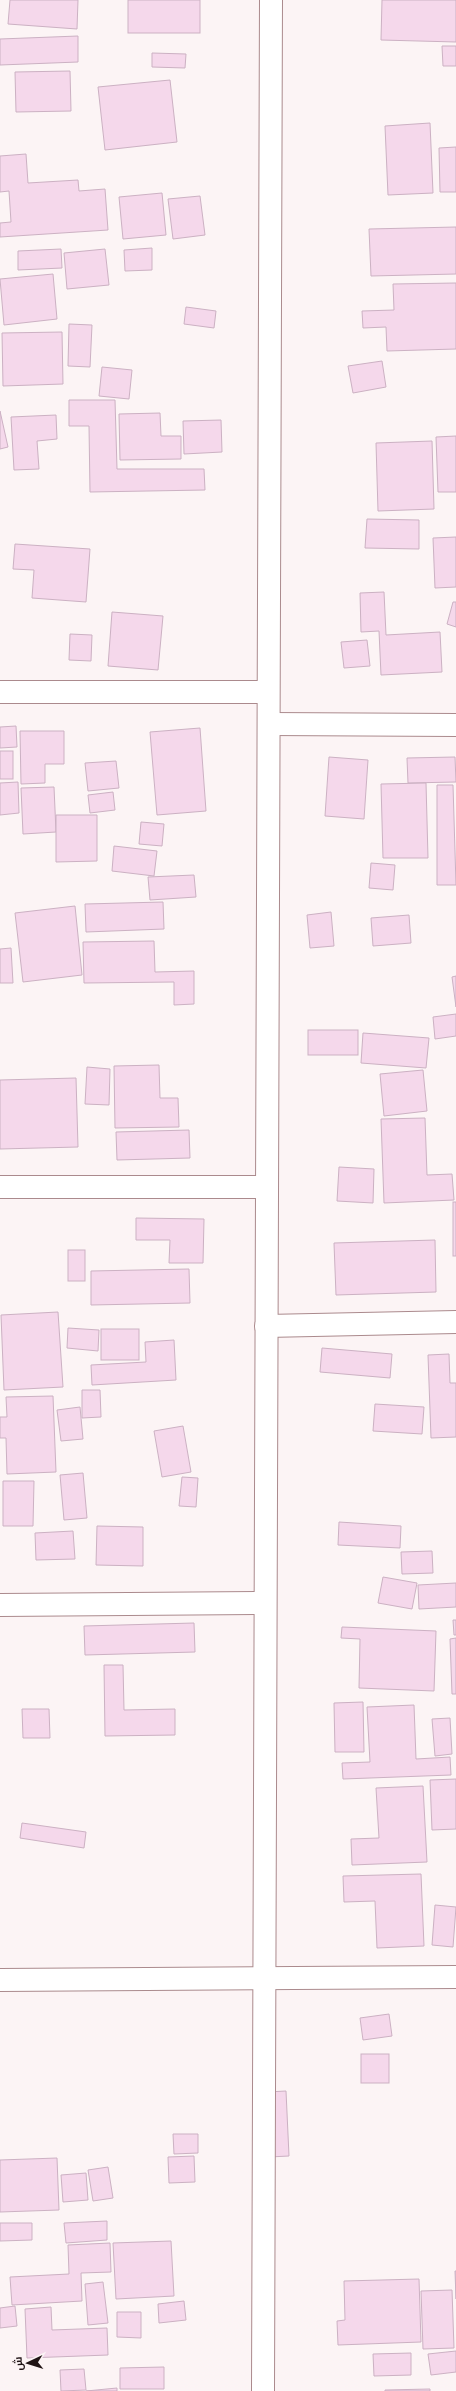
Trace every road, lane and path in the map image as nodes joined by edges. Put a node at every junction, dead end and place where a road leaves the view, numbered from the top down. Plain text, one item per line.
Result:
1 (271, 0) edge
2 (0, 692) edge
3 (268, 692) junction
4 (269, 724) junction
5 (456, 724) edge
6 (0, 1187) edge
7 (267, 1187) junction
8 (456, 1322) edge
9 (266, 1326) junction
10 (265, 1603) junction
11 (0, 1605) edge
12 (456, 1977) edge
13 (264, 1978) junction
14 (0, 1980) edge
15 (263, 2391) edge

1 - 3 street
2 - 3 street
3 - 4 street
4 - 5 street
4 - 7 street
6 - 7 street
7 - 9 street
8 - 9 street
9 - 10 street
10 - 11 street
10 - 13 street
12 - 13 street
13 - 14 street
13 - 15 street

